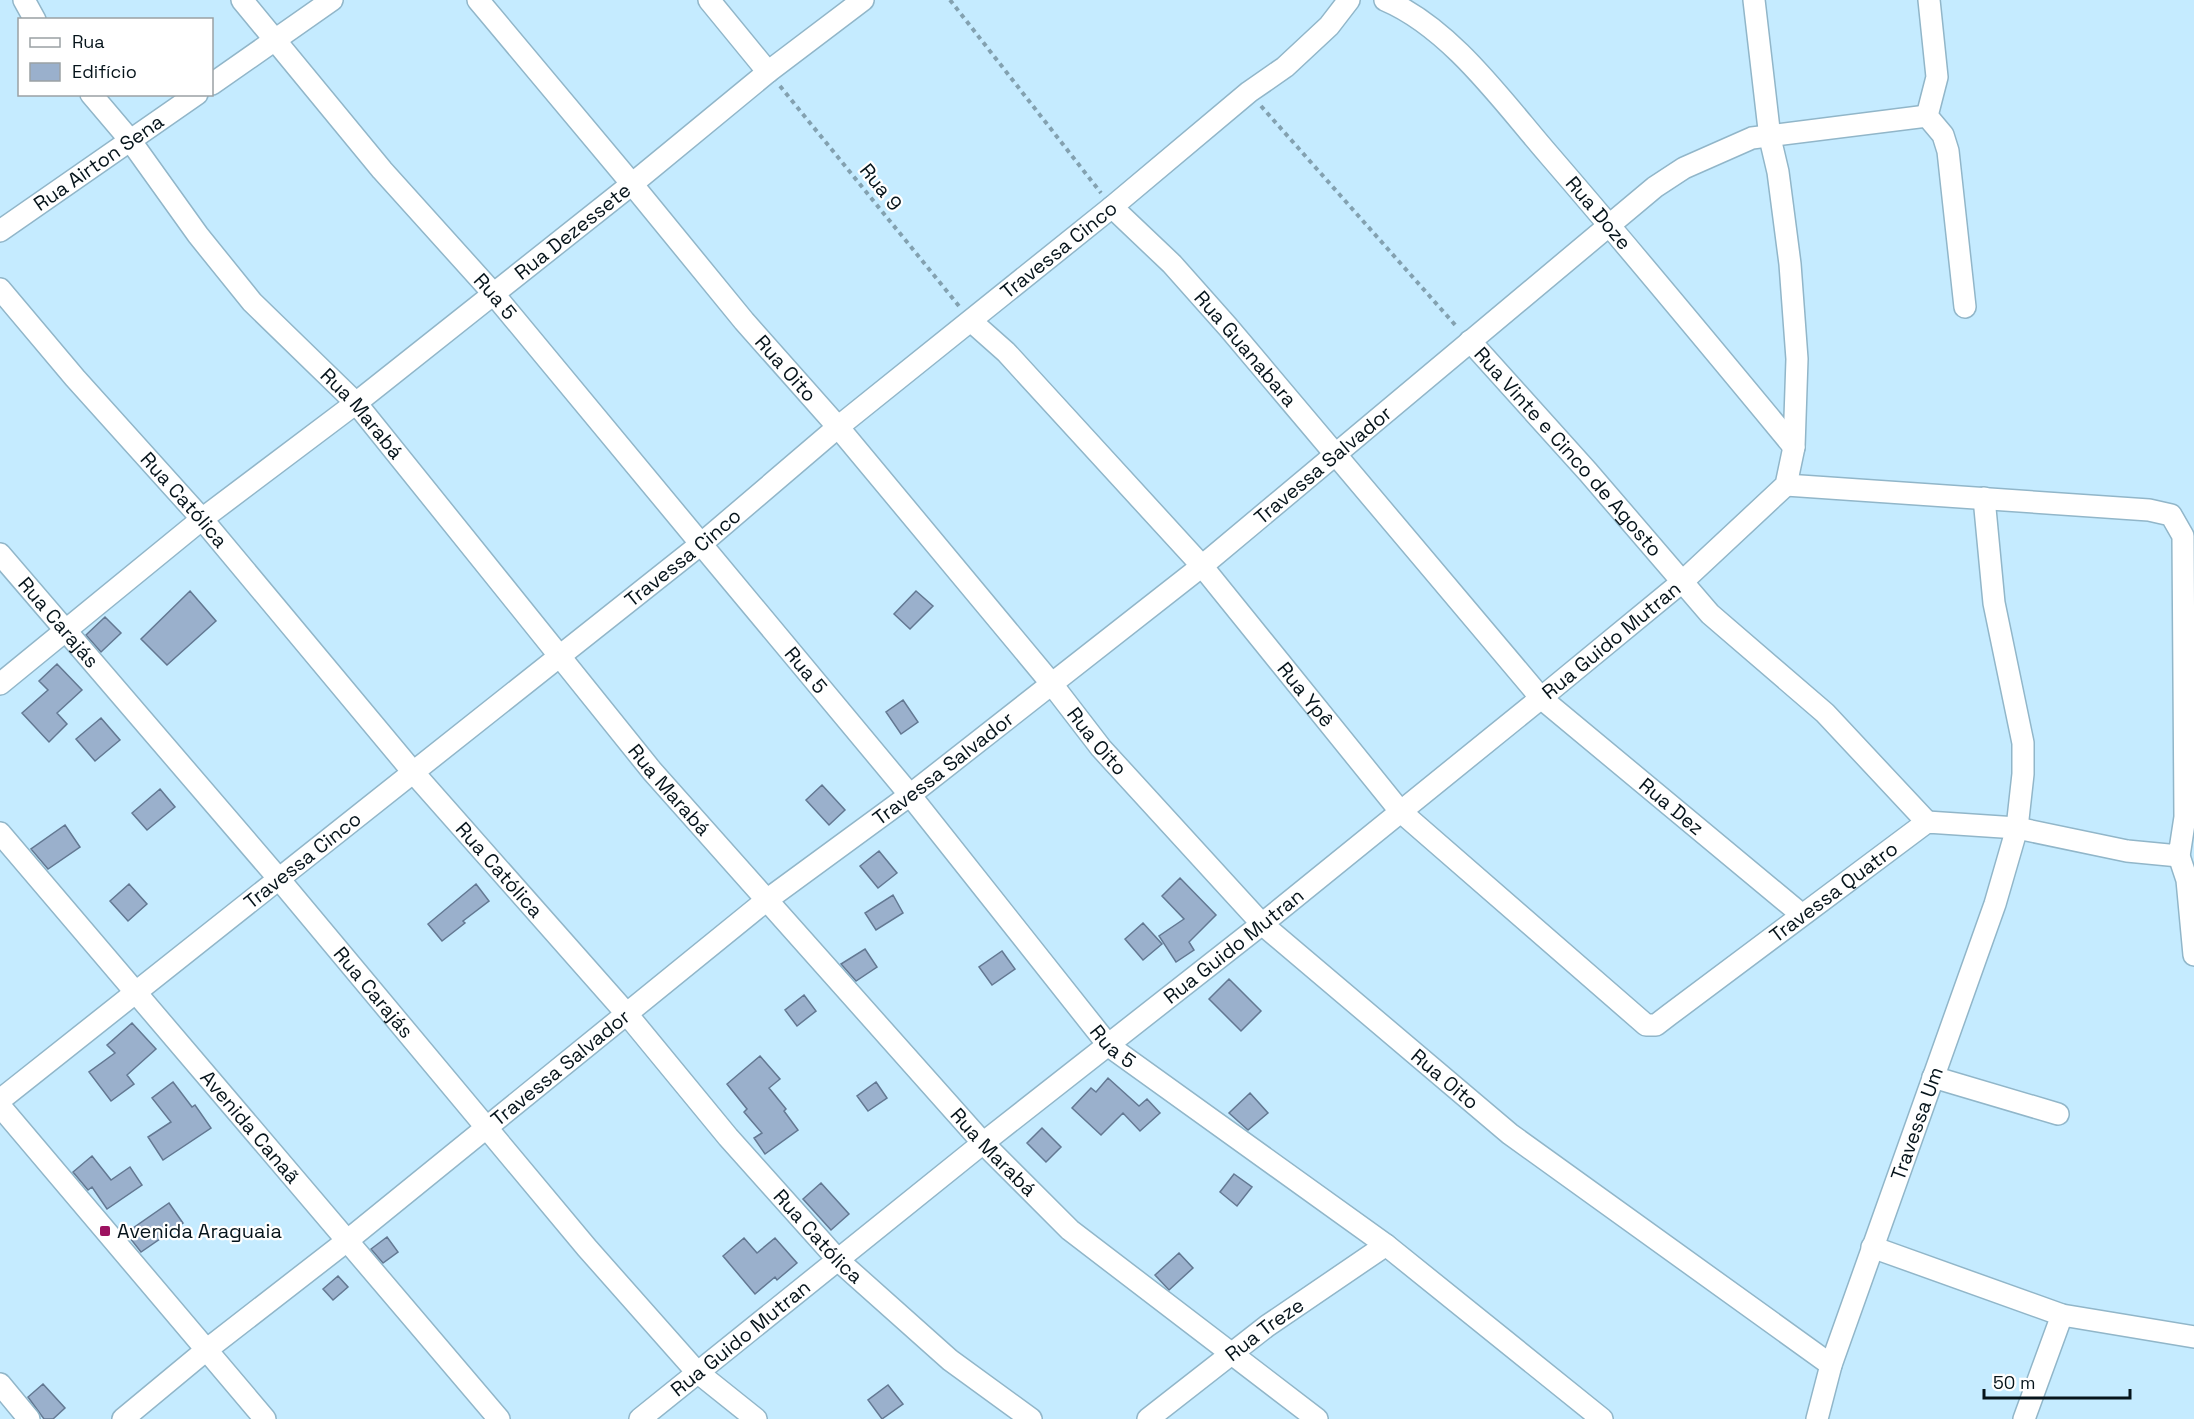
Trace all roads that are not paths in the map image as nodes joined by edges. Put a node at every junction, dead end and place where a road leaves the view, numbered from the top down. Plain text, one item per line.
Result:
1 (24, 0) edge
2 (242, 0) edge
3 (332, 0) edge
4 (478, 0) edge
5 (709, 0) edge
6 (863, 0) edge
7 (1349, 0) edge
8 (1385, 0) edge
9 (1754, 0) edge
10 (1929, 0) edge
11 (34, 18) edge
12 (277, 40) junction
13 (768, 72) junction
14 (213, 83) edge
15 (93, 96) edge
16 (194, 96) edge
17 (1927, 116) junction
18 (1770, 138) junction
19 (130, 140) junction
20 (632, 184) junction
21 (1112, 207) junction
22 (1609, 225) junction
23 (0, 231) edge
24 (0, 289) edge
25 (492, 292) junction
26 (1965, 307) dead end
27 (971, 321) junction
28 (1470, 341) junction
29 (356, 403) junction
30 (838, 427) junction
31 (1794, 447) junction
32 (1336, 453) junction
33 (1786, 485) junction
34 (1984, 498) junction
35 (202, 519) junction
36 (701, 544) junction
37 (0, 554) edge
38 (1202, 566) junction
39 (1682, 582) junction
40 (65, 630) junction
41 (558, 657) junction
42 (1051, 683) junction
43 (0, 684) edge
44 (1541, 698) junction
45 (413, 772) junction
46 (910, 795) junction
47 (1400, 812) junction
48 (1927, 822) junction
49 (2017, 828) junction
50 (0, 833) edge
51 (2179, 856) junction
52 (279, 879) junction
53 (768, 899) junction
54 (1801, 914) junction
55 (1262, 924) junction
56 (2194, 955) edge
57 (135, 992) junction
58 (626, 1013) junction
59 (1669, 1015) joint
60 (1109, 1046) junction
61 (1933, 1077) junction
62 (0, 1100) edge
63 (0, 1106) edge
64 (2058, 1114) dead end
65 (486, 1127) junction
66 (983, 1143) junction
67 (348, 1240) junction
68 (1386, 1245) junction
69 (1872, 1247) junction
70 (839, 1261) junction
71 (2062, 1315) junction
72 (2194, 1336) edge
73 (205, 1351) junction
74 (1231, 1352) junction
75 (1831, 1365) junction
76 (696, 1371) junction
77 (0, 1384) edge
78 (29, 1419) edge
79 (123, 1419) edge
80 (265, 1419) edge
81 (499, 1419) edge
82 (640, 1419) edge
83 (756, 1419) edge
84 (1031, 1419) edge
85 (1148, 1419) edge
86 (1317, 1419) edge
87 (1602, 1419) edge
88 (1817, 1419) edge
89 (2025, 1419) edge

1 - 11 street
2 - 12 street, Rua 5
3 - 12 street
4 - 20 street, Rua Oito
5 - 13 street
6 - 13 street, Rua Dezessete
7 - 21 street, Travessa Cinco
8 - 22 street, Rua Doze
9 - 18 street
10 - 17 street
12 - 14 street
12 - 25 street, Rua 5
13 - 20 street, Rua Dezessete
15 - 19 street, Rua Marabá
16 - 19 street, Rua Airton Sena
17 - 18 street, Travessa Salvador
17 - 26 street
18 - 22 street, Travessa Salvador
18 - 31 street
19 - 23 street, Rua Airton Sena
19 - 29 street, Rua Marabá
20 - 25 street, Rua Dezessete
20 - 30 street, Rua Oito
21 - 27 street, Travessa Cinco
21 - 32 street, Rua Guanabara
22 - 28 street, Travessa Salvador
22 - 31 street, Rua Doze
24 - 35 street, Rua Católica
25 - 29 street, Rua Dezessete
25 - 36 street, Rua 5
27 - 30 street, Travessa Cinco
27 - 38 street, Rua Ypê
28 - 32 street, Travessa Salvador
28 - 39 street, Rua Vinte e Cinco de Agosto
29 - 35 street, Rua Dezessete
29 - 41 street, Rua Marabá
30 - 36 street, Travessa Cinco
30 - 42 street, Rua Oito
31 - 33 street
32 - 38 street, Travessa Salvador
32 - 44 street, Rua Guanabara
33 - 34 street
33 - 39 street, Rua Guido Mutran
34 - 49 street, Travessa Um
34 - 51 street
35 - 40 street, Rua Dezessete
35 - 45 street, Rua Católica
36 - 41 street, Travessa Cinco
36 - 46 street, Rua 5
37 - 40 street, Rua Carajás
38 - 42 street, Travessa Salvador
38 - 47 street, Rua Ypê
39 - 44 street, Rua Guido Mutran
39 - 48 street, Rua Vinte e Cinco de Agosto
40 - 43 street, Rua Dezessete
40 - 52 street, Rua Carajás
41 - 45 street, Travessa Cinco
41 - 53 street, Rua Marabá
42 - 46 street, Travessa Salvador
42 - 55 street, Rua Oito
44 - 47 street, Rua Guido Mutran
44 - 54 street, Rua Dez
45 - 52 street, Travessa Cinco
45 - 58 street, Rua Católica
46 - 53 street, Travessa Salvador
46 - 60 street, Rua 5
47 - 55 street, Rua Guido Mutran
47 - 59 street, Rua Ypê
48 - 49 street
48 - 54 street, Travessa Quatro
49 - 51 street
49 - 61 street, Travessa Um
50 - 57 street, Avenida Canaã
51 - 56 street
52 - 57 street, Travessa Cinco
52 - 65 street, Rua Carajás
53 - 58 street, Travessa Salvador
53 - 66 street, Rua Marabá
54 - 59 street, Travessa Quatro
55 - 60 street, Rua Guido Mutran
55 - 75 street, Rua Oito
57 - 62 street, Travessa Cinco
57 - 67 street, Avenida Canaã
58 - 65 street, Travessa Salvador
58 - 70 street, Rua Católica
60 - 66 street, Rua Guido Mutran
60 - 68 street, Rua 5
61 - 64 street
61 - 69 street, Travessa Um
63 - 73 street
65 - 67 street, Travessa Salvador
65 - 76 street, Rua Carajás
66 - 70 street, Rua Guido Mutran
66 - 74 street, Rua Marabá
67 - 73 street, Travessa Salvador
67 - 81 street, Avenida Canaã
68 - 74 street, Rua Treze
68 - 87 street, Rua 5
69 - 71 street
69 - 75 street, Travessa Um
70 - 76 street, Rua Guido Mutran
70 - 84 street, Rua Católica
71 - 72 street
71 - 89 street
73 - 79 street, Travessa Salvador
73 - 80 street
74 - 85 street, Rua Treze
74 - 86 street, Rua Marabá
75 - 88 street, Travessa Um
76 - 82 street, Rua Guido Mutran
76 - 83 street, Rua Carajás
77 - 78 street

